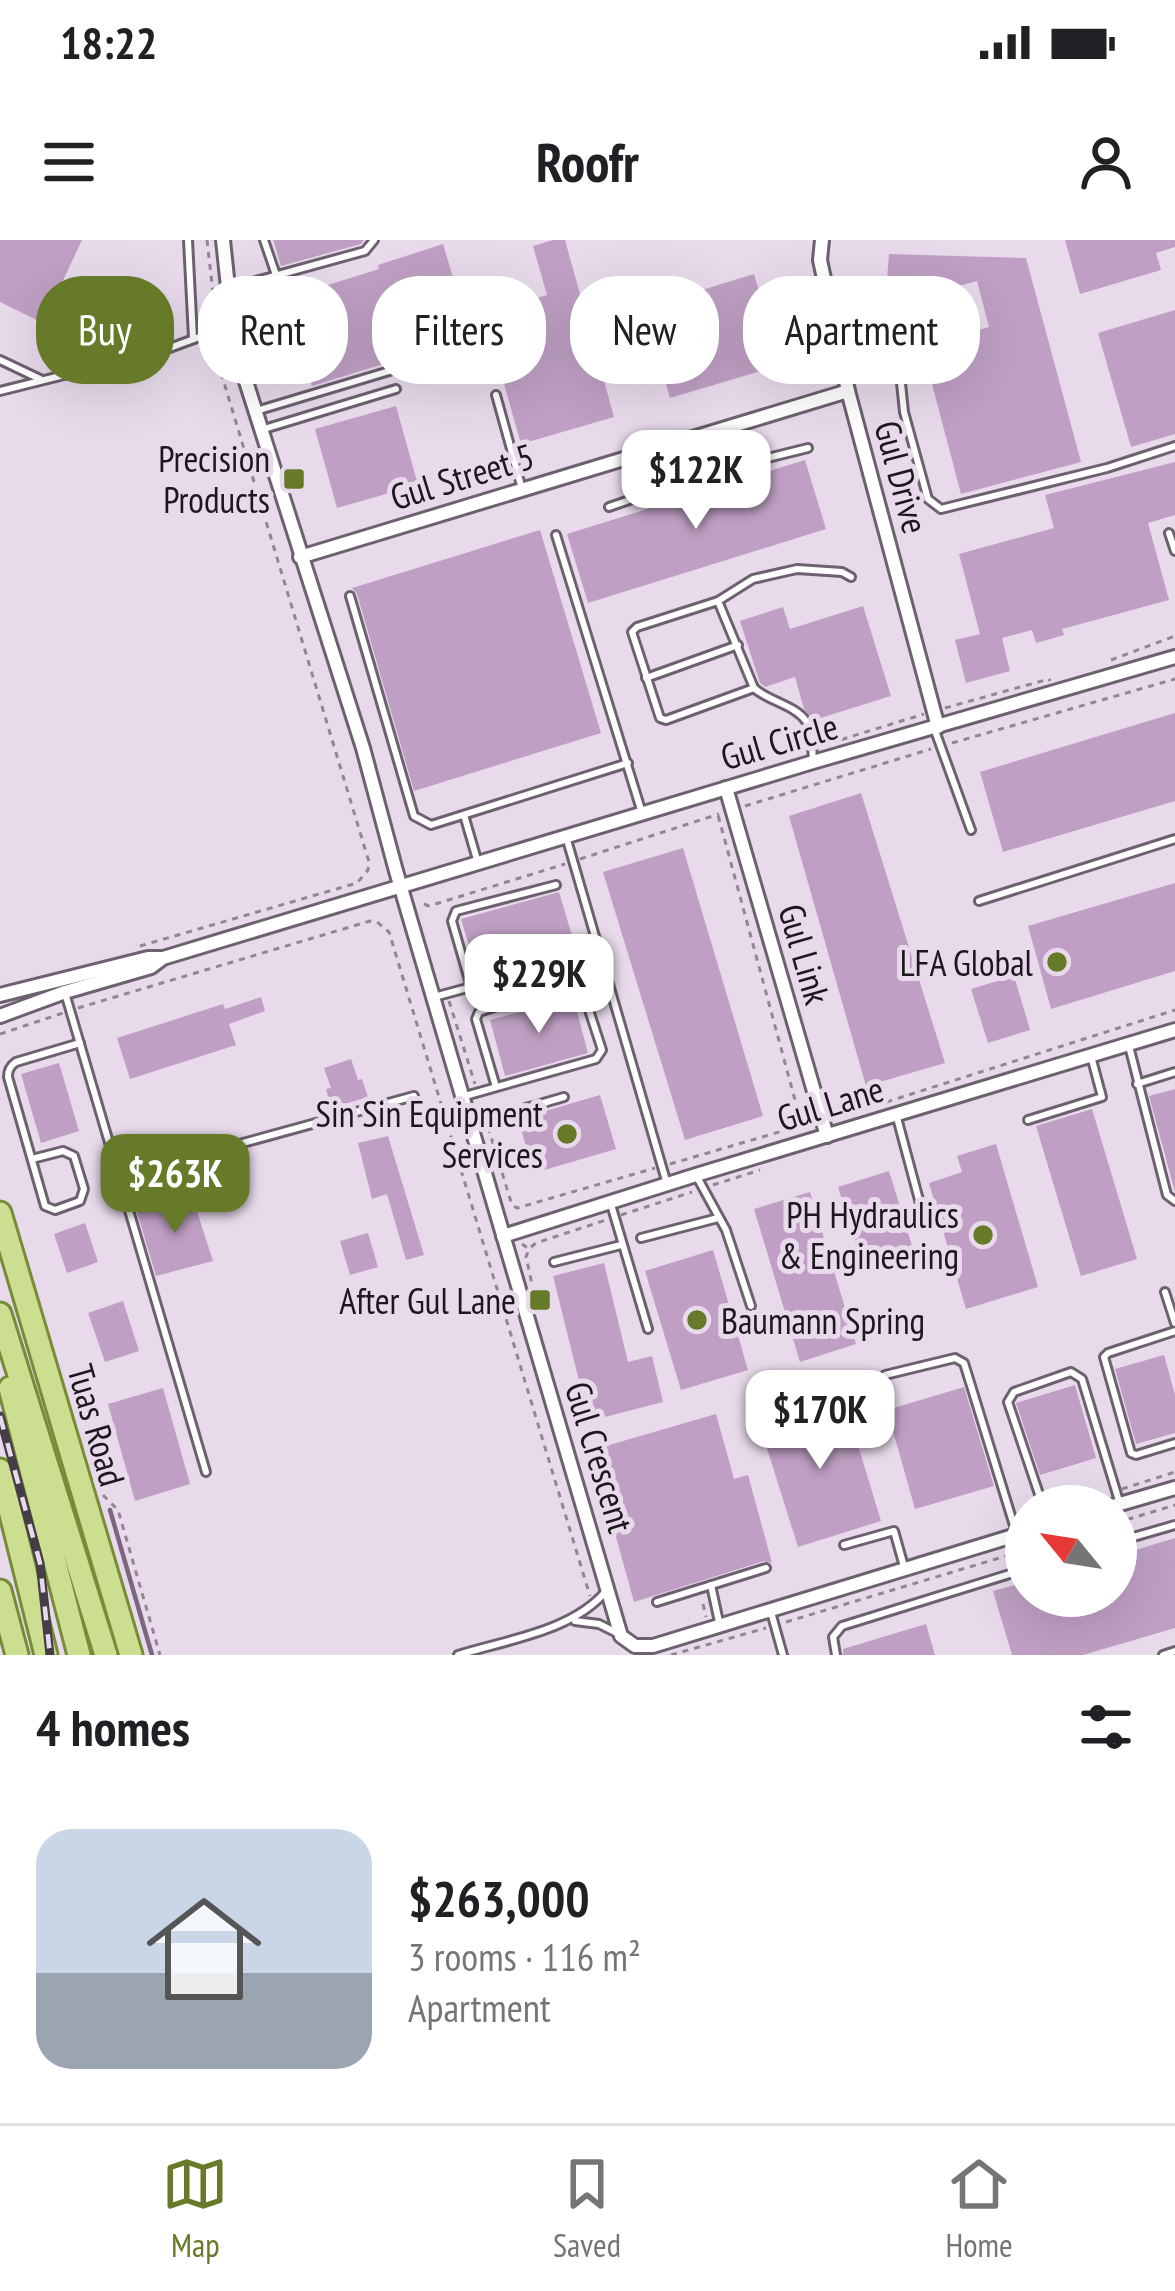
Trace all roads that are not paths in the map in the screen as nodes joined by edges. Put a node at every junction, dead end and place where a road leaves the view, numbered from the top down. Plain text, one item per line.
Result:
1 (188, 240) edge
2 (224, 240) edge
3 (264, 240) edge
4 (374, 240) edge
5 (822, 240) edge
6 (276, 275) junction
7 (226, 276) edge
8 (272, 276) edge
9 (823, 276) edge
10 (198, 337) edge
11 (193, 339) junction
12 (174, 346) edge
13 (0, 360) edge
14 (372, 376) edge
15 (36, 378) edge
16 (36, 383) edge
17 (246, 384) edge
18 (846, 384) edge
19 (901, 384) edge
20 (396, 389) dead end
21 (848, 391) junction
22 (0, 392) edge
23 (496, 395) dead end
24 (256, 411) junction
25 (261, 430) junction
26 (703, 435) junction
27 (1175, 446) edge
28 (808, 448) dead end
29 (711, 472) junction
30 (522, 489) junction
31 (608, 507) dead end
32 (1169, 533) dead end
33 (556, 536) dead end
34 (1175, 551) edge
35 (300, 557) junction
36 (851, 577) dead end
37 (350, 596) dead end
38 (718, 601) junction
39 (738, 645) junction
40 (1175, 657) edge
41 (646, 679) junction
42 (754, 688) junction
43 (936, 727) junction
44 (813, 762) junction
45 (628, 763) junction
46 (726, 788) junction
47 (642, 813) junction
48 (464, 814) junction
49 (971, 830) dead end
50 (566, 836) junction
51 (1175, 838) edge
52 (478, 863) junction
53 (556, 885) dead end
54 (401, 887) junction
55 (979, 902) dead end
56 (552, 965) dead end
57 (63, 985) junction
58 (471, 987) junction
59 (0, 994) edge
60 (441, 995) junction
61 (0, 1016) edge
62 (1175, 1030) edge
63 (80, 1043) junction
64 (1128, 1045) junction
65 (1091, 1056) junction
66 (1175, 1072) edge
67 (1137, 1084) junction
68 (496, 1087) junction
69 (470, 1094) junction
70 (414, 1096) dead end
71 (564, 1096) dead end
72 (896, 1114) junction
73 (1028, 1120) dead end
74 (471, 1124) junction
75 (825, 1130) junction
76 (32, 1159) junction
77 (696, 1175) junction
78 (119, 1177) junction
79 (667, 1184) junction
80 (610, 1201) junction
81 (1175, 1201) edge
82 (0, 1213) edge
83 (718, 1218) junction
84 (926, 1226) dead end
85 (503, 1236) junction
86 (641, 1238) dead end
87 (621, 1245) junction
88 (554, 1262) dead end
89 (1166, 1292) dead end
90 (751, 1306) dead end
91 (0, 1314) edge
92 (1175, 1327) edge
93 (648, 1329) dead end
94 (35, 1333) junction
95 (0, 1335) edge
96 (885, 1375) dead end
97 (1175, 1443) edge
98 (0, 1470) edge
99 (206, 1472) dead end
100 (1035, 1485) edge
101 (1111, 1485) edge
102 (1005, 1486) edge
103 (1175, 1488) edge
104 (1137, 1499) edge
105 (1175, 1525) edge
106 (13, 1526) junction
107 (1137, 1536) edge
108 (1005, 1539) edge
109 (844, 1545) dead end
110 (766, 1568) dead end
111 (905, 1570) junction
112 (1005, 1576) edge
113 (711, 1585) junction
114 (608, 1588) junction
115 (87, 1591) junction
116 (1, 1602) edge
117 (657, 1602) dead end
118 (773, 1618) junction
119 (719, 1620) junction
120 (571, 1621) junction
121 (621, 1636) junction
122 (0, 1642) edge
123 (1175, 1652) edge
124 (17, 1654) edge
125 (46, 1655) edge
126 (79, 1655) edge
127 (106, 1655) edge
128 (131, 1655) edge
129 (458, 1655) edge
130 (783, 1655) edge
131 (836, 1655) edge
132 (1163, 1655) edge

1 - 11 lane
2 - 7 street
3 - 6 lane
4 - 6 lane
5 - 9 street, Gul Drive
6 - 8 lane
10 - 11 lane
11 - 12 lane
13 - 15 lane
14 - 24 lane
16 - 22 lane
17 - 24 street
18 - 21 street, Gul Drive
19 - 27 lane
20 - 25 lane
21 - 26 street, Gul Street 5
21 - 43 street, Gul Drive
23 - 30 lane
24 - 25 street
25 - 35 street
26 - 29 lane
26 - 30 street, Gul Street 5
28 - 29 lane
29 - 31 lane
30 - 35 street, Gul Street 5
32 - 34 lane
33 - 45 lane
35 - 54 street
36 - 38 lane
37 - 48 lane
38 - 39 lane
38 - 41 lane
39 - 41 lane
39 - 42 lane
40 - 43 street, Gul Circle
41 - 42 lane
42 - 44 lane
43 - 44 street, Gul Circle
43 - 49 lane
44 - 46 street, Gul Circle
45 - 47 lane
45 - 48 lane
46 - 47 street, Gul Circle
46 - 75 street, Gul Link
47 - 50 street, Gul Circle
48 - 52 lane
50 - 52 street, Gul Circle
50 - 79 lane
51 - 55 lane
52 - 54 street, Gul Circle
53 - 58 lane
54 - 57 street, Gul Circle
54 - 60 street, Gul Crescent
56 - 58 lane
57 - 59 street, Gul Circle
57 - 61 street, Gul Circle
57 - 63 lane
58 - 60 lane
60 - 69 street, Gul Crescent
62 - 64 street, Gul Lane
63 - 76 lane
63 - 78 lane
64 - 65 street, Gul Lane
64 - 67 lane
65 - 72 street, Gul Lane
65 - 73 lane
66 - 67 lane
67 - 81 lane
68 - 68 lane
68 - 69 lane
69 - 74 street, Gul Crescent
70 - 78 lane
71 - 74 lane
72 - 75 street, Gul Lane
72 - 84 lane
74 - 85 street, Gul Crescent
75 - 77 street, Gul Lane
76 - 76 lane
77 - 79 street, Gul Lane
77 - 83 lane
78 - 99 lane
79 - 80 street, Gul Lane
80 - 85 street, Gul Lane
80 - 87 lane
82 - 94 main road, Tuas Road
83 - 86 lane
83 - 90 lane
85 - 114 street, Gul Crescent
87 - 88 lane
87 - 93 lane
89 - 92 lane
91 - 115 main road, Tuas Road
92 - 97 lane
94 - 115 main road
94 - 128 main road, Tuas Road
95 - 126 main road, Tuas Road
96 - 102 lane
98 - 106 main road
100 - 101 lane
103 - 104 street
105 - 107 lane
106 - 116 street
106 - 125 main road
108 - 111 street
109 - 111 lane
110 - 113 lane
111 - 118 street
112 - 131 lane
113 - 117 lane
113 - 119 lane
114 - 120 lane
114 - 121 street, Gul Crescent
115 - 127 main road
116 - 124 main road
118 - 119 street
118 - 130 lane
119 - 121 street
120 - 121 lane
120 - 129 lane
122 - 124 main road
123 - 132 lane

